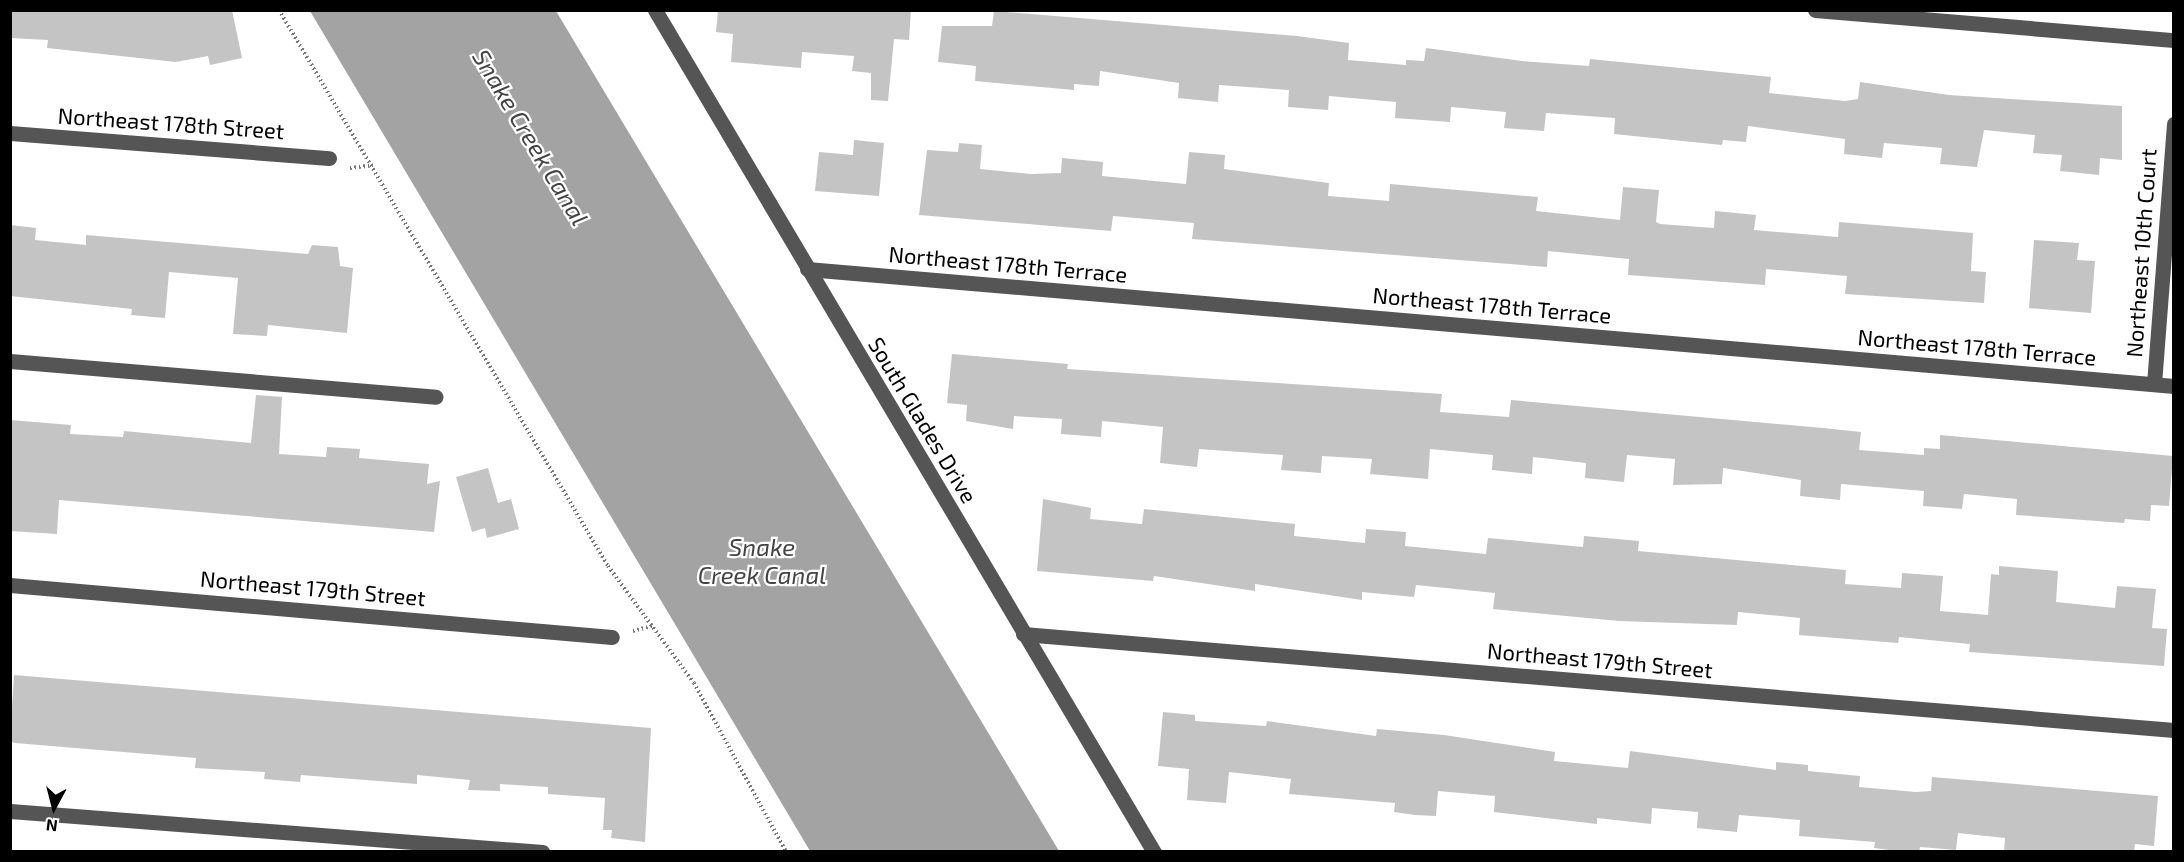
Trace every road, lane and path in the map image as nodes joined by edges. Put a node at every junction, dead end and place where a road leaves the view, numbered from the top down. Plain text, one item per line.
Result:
1 (279, 10) edge
2 (655, 10) edge
3 (1815, 10) edge
4 (2174, 40) edge
5 (2174, 124) edge
6 (10, 133) edge
7 (329, 158) dead end
8 (807, 269) junction
9 (10, 361) edge
10 (2154, 384) junction
11 (2174, 386) edge
12 (435, 397) dead end
13 (10, 585) edge
14 (1023, 634) junction
15 (612, 637) dead end
16 (2174, 730) edge
17 (10, 811) edge
18 (542, 852) edge
19 (786, 852) edge
20 (1154, 852) edge

1 - 19 path
2 - 8 street, South Glades Drive
3 - 4 street
5 - 10 street, Northeast 10th Court
6 - 7 street, Northeast 178th Street
8 - 10 street, Northeast 178th Terrace
8 - 14 street, South Glades Drive
9 - 12 street
10 - 11 street, Northeast 178th Terrace
13 - 15 street, Northeast 179th Street
14 - 16 street, Northeast 179th Street
14 - 20 street, South Glades Drive
17 - 18 street

